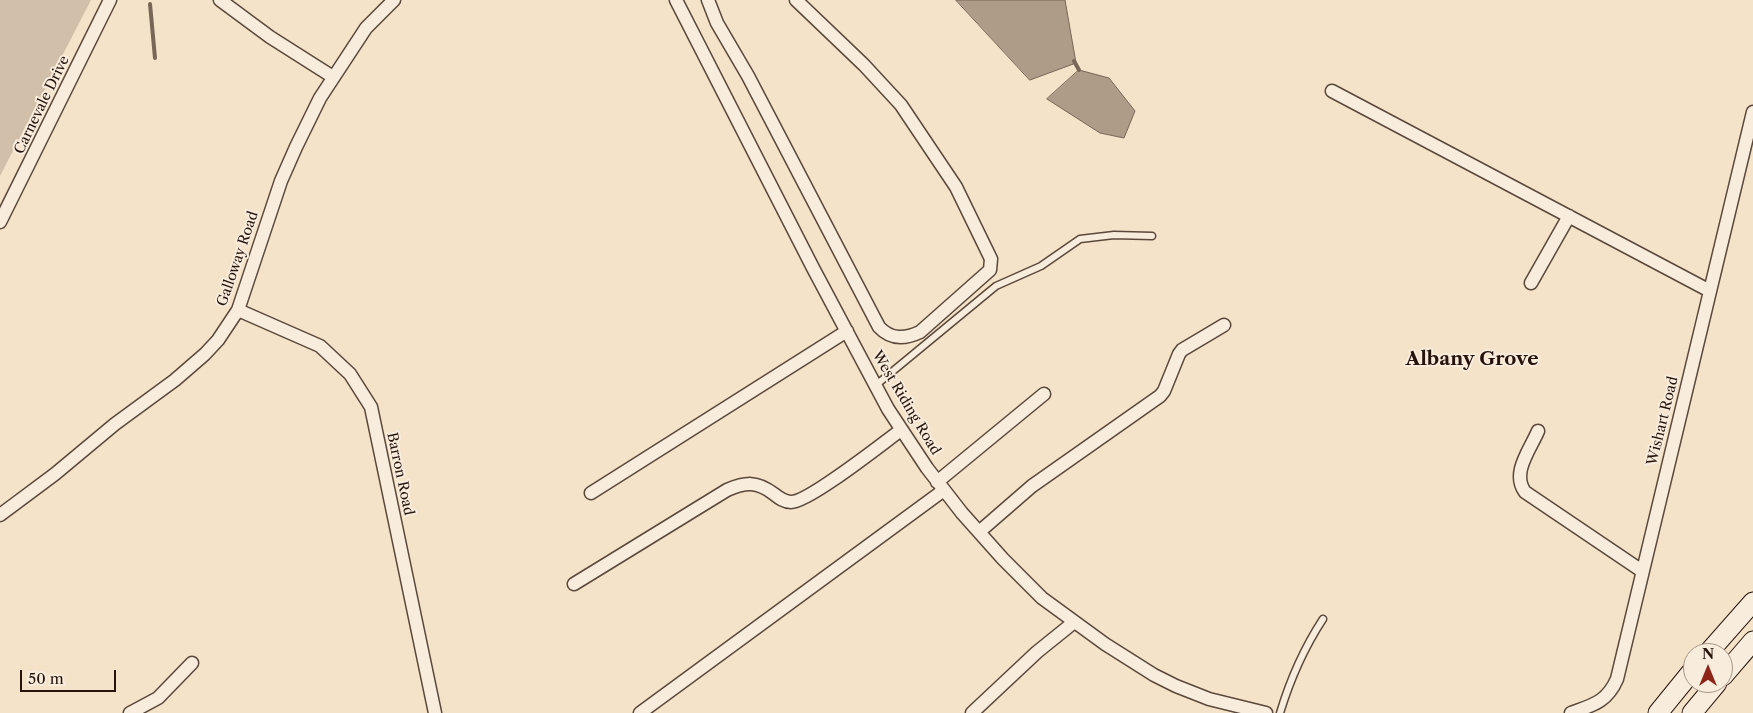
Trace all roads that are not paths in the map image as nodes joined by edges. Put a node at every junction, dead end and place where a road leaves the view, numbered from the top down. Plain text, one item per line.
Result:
1 (110, 0) edge
2 (220, 0) edge
3 (394, 0) edge
4 (676, 0) edge
5 (708, 0) edge
6 (796, 0) edge
7 (333, 77) junction
8 (1332, 91) dead end
9 (1753, 112) edge
10 (1568, 216) junction
11 (0, 222) edge
12 (1152, 236) dead end
13 (1531, 283) dead end
14 (1710, 291) junction
15 (238, 310) junction
16 (1224, 325) dead end
17 (847, 331) junction
18 (876, 386) junction
19 (1044, 394) dead end
20 (901, 430) junction
21 (1538, 431) dead end
22 (941, 486) junction
23 (591, 493) dead end
24 (0, 515) edge
25 (979, 532) junction
26 (1642, 571) junction
27 (574, 584) dead end
28 (1753, 602) edge
29 (1322, 619) dead end
30 (1073, 623) junction
31 (1753, 641) edge
32 (1717, 643) edge
33 (192, 663) dead end
34 (1733, 664) edge
35 (1683, 682) edge
36 (1709, 693) edge
37 (130, 713) edge
38 (435, 713) edge
39 (640, 713) edge
40 (972, 713) edge
41 (1266, 713) edge
42 (1280, 713) edge
43 (1571, 713) edge
44 (1658, 713) edge
45 (1692, 713) edge

1 - 11 street, Carnevale Drive
2 - 7 street
3 - 7 street, Galloway Road
4 - 17 street, West Riding Road
5 - 6 street
7 - 15 street, Galloway Road
8 - 10 street
9 - 14 street, Wishart Road
10 - 13 street
10 - 14 street
12 - 18 lane
14 - 26 street, Wishart Road
15 - 24 street, Galloway Road
15 - 38 street, Barron Road
16 - 25 street
17 - 18 street, West Riding Road
17 - 23 street
18 - 20 street, West Riding Road
19 - 22 street
20 - 22 street, West Riding Road
20 - 27 street
21 - 26 street
22 - 25 street, West Riding Road
22 - 39 street
25 - 30 street, West Riding Road
26 - 43 street, Wishart Road
28 - 32 main road
29 - 42 lane
30 - 40 street
30 - 41 street, West Riding Road
31 - 34 main road
33 - 37 street
35 - 44 main road
36 - 45 main road

